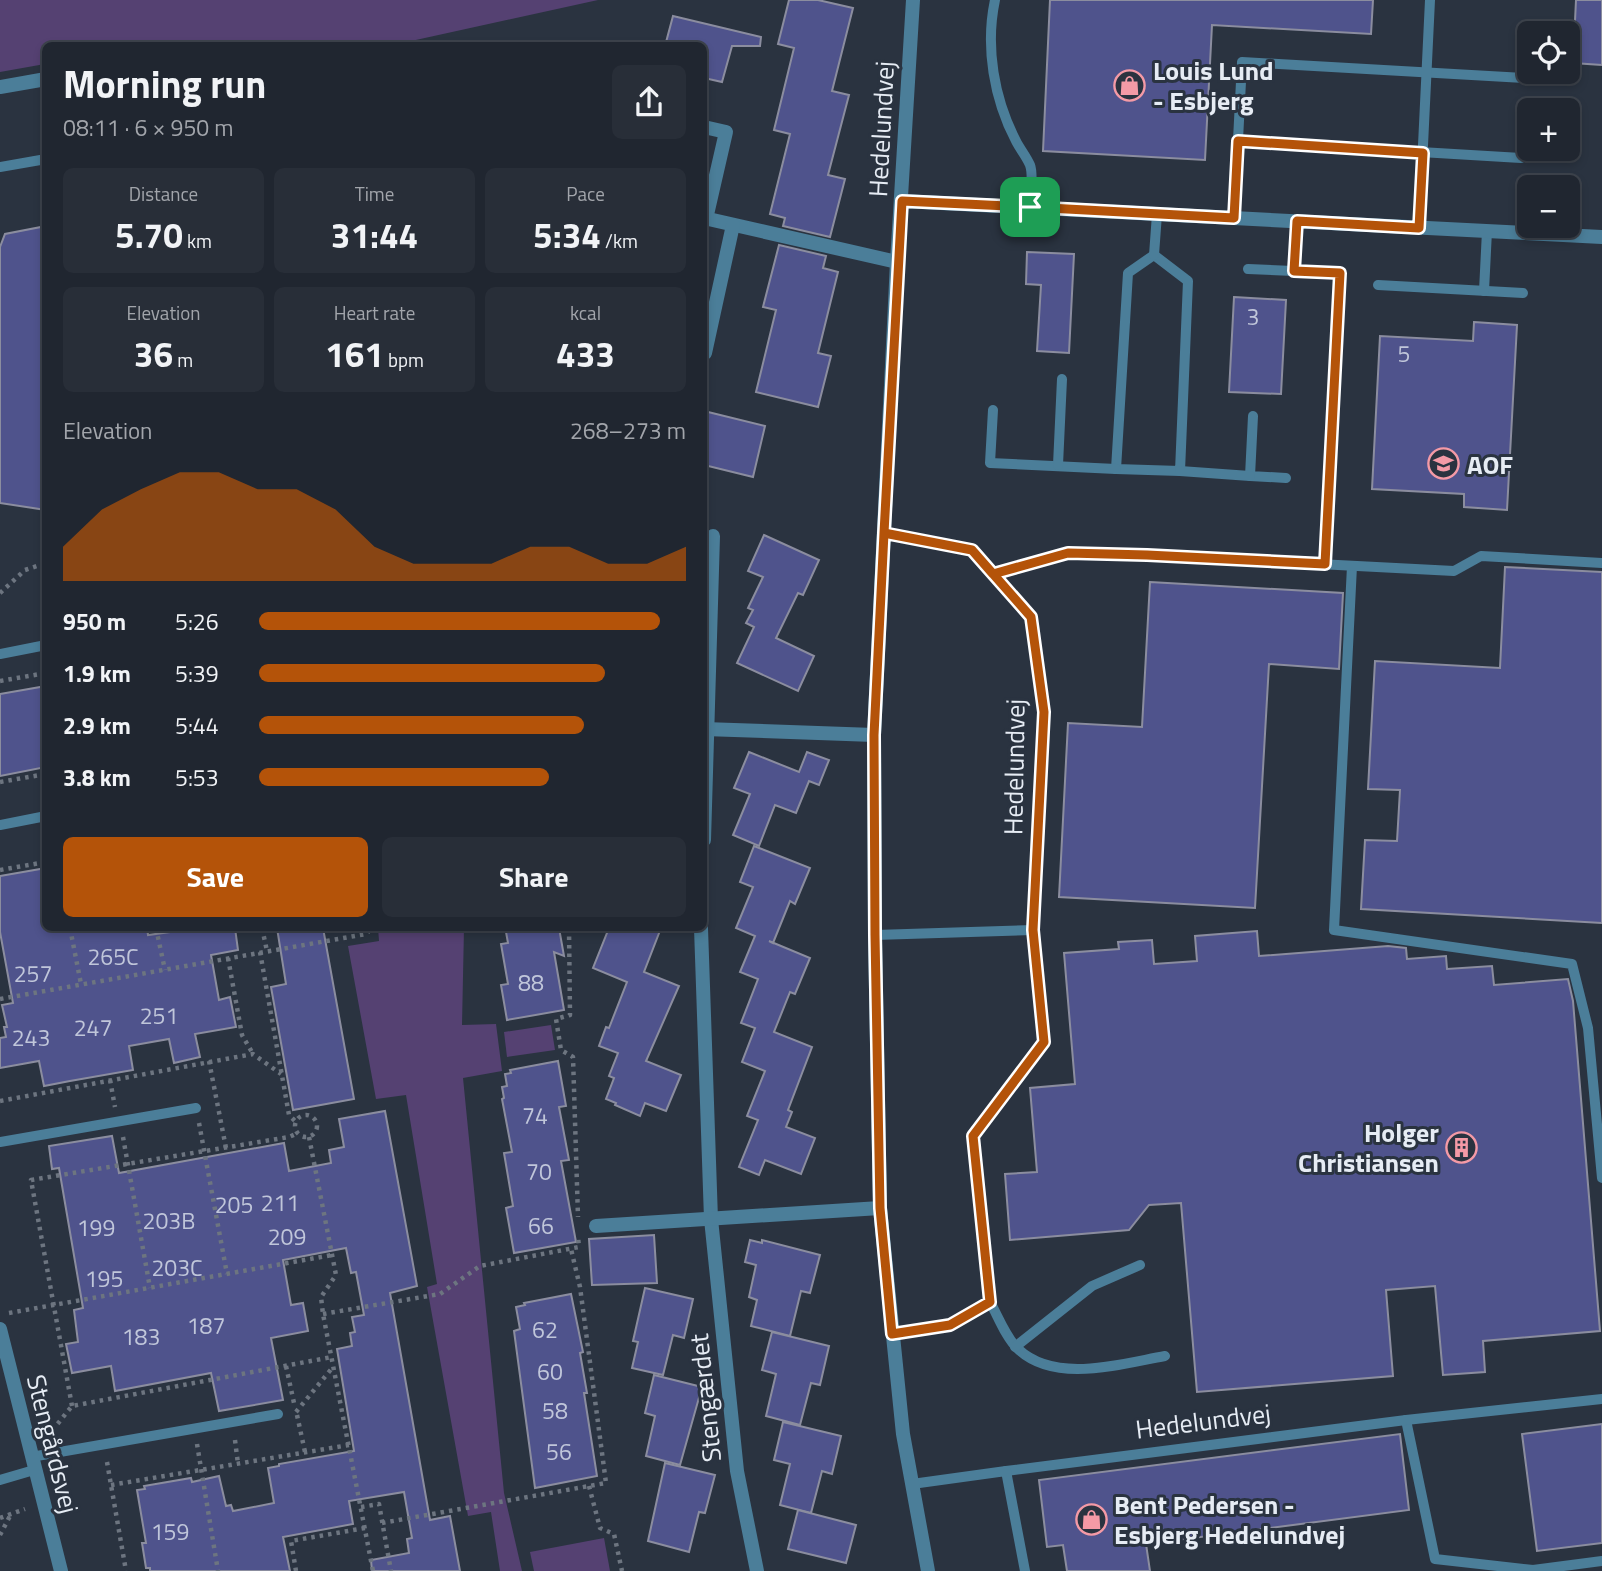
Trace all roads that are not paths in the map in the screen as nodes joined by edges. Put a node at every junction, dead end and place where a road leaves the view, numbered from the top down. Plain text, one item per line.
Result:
1 (913, 0) edge
2 (995, 0) edge
3 (1430, 0) edge
4 (1427, 72) junction
5 (1517, 78) edge
6 (42, 80) edge
7 (0, 87) edge
8 (707, 128) edge
9 (1238, 141) junction
10 (1423, 153) junction
11 (1517, 158) edge
12 (42, 160) edge
13 (3, 167) edge
14 (0, 179) edge
15 (902, 201) junction
16 (1030, 207) junction
17 (707, 211) edge
18 (1157, 214) junction
19 (1234, 218) junction
20 (707, 219) edge
21 (1297, 221) junction
22 (733, 225) junction
23 (1419, 228) junction
24 (1487, 231) junction
25 (1602, 237) edge
26 (1154, 255) junction
27 (897, 262) junction
28 (1248, 269) dead end
29 (1294, 271) junction
30 (1378, 285) dead end
31 (1484, 291) junction
32 (1524, 293) dead end
33 (707, 344) edge
34 (1062, 379) dead end
35 (993, 410) dead end
36 (1252, 416) dead end
37 (1058, 465) junction
38 (1116, 469) junction
39 (1181, 471) junction
40 (1250, 476) junction
41 (1286, 478) dead end
42 (884, 533) junction
43 (713, 536) dead end
44 (1325, 564) junction
45 (1602, 564) edge
46 (1352, 566) junction
47 (993, 574) junction
48 (42, 646) edge
49 (0, 653) edge
50 (707, 681) edge
51 (707, 729) edge
52 (874, 735) junction
53 (42, 817) edge
54 (0, 825) edge
55 (1033, 930) junction
56 (701, 931) edge
57 (875, 935) junction
58 (196, 1108) road end
59 (0, 1142) edge
60 (1602, 1178) edge
61 (880, 1208) junction
62 (711, 1219) junction
63 (596, 1226) dead end
64 (1140, 1265) dead end
65 (990, 1302) junction
66 (0, 1329) edge
67 (892, 1334) junction
68 (1015, 1347) junction
69 (1165, 1356) dead end
70 (1602, 1399) edge
71 (278, 1414) road end
72 (1406, 1420) junction
73 (32, 1463) junction
74 (1006, 1471) junction
75 (0, 1480) edge
76 (912, 1484) junction
77 (1602, 1561) edge
78 (61, 1571) edge
79 (757, 1571) edge
80 (928, 1571) edge
81 (1025, 1571) edge

1 - 15 street, Hedelundvej
2 - 16 lane
3 - 4 lane
4 - 5 lane
4 - 9 lane
4 - 10 lane
6 - 7 street
8 - 17 street
9 - 10 lane
9 - 19 lane
10 - 11 lane
10 - 23 lane
12 - 13 lane
13 - 14 lane
15 - 16 street
15 - 27 street, Hedelundvej
16 - 18 street
18 - 19 street
18 - 26 lane
19 - 21 street
20 - 22 street
21 - 23 street
21 - 29 lane
22 - 27 street
22 - 33 street
23 - 24 street
24 - 25 street
24 - 31 lane
26 - 38 lane
26 - 39 lane
27 - 42 street, Hedelundvej
28 - 29 lane
29 - 44 lane
30 - 31 lane
31 - 32 lane
34 - 37 lane
35 - 37 lane
36 - 40 lane
37 - 38 lane
38 - 39 lane
39 - 40 lane
40 - 41 lane
42 - 47 lane, Hedelundvej
42 - 52 street, Hedelundvej
43 - 50 street
44 - 46 lane
44 - 47 lane
45 - 46 lane
46 - 60 lane
47 - 55 lane, Hedelundvej
48 - 49 lane
51 - 52 street
52 - 57 street, Hedelundvej
53 - 54 lane
55 - 57 lane
55 - 65 lane, Hedelundvej
56 - 62 street, Stengærdet
57 - 61 street, Hedelundvej
58 - 59 lane
61 - 62 street
61 - 67 street, Hedelundvej
62 - 63 street
62 - 79 street, Stengærdet
64 - 68 lane
65 - 67 lane
65 - 68 lane
66 - 73 street, Stengårdsvej
67 - 76 street, Hedelundvej
68 - 69 lane
70 - 72 lane, Hedelundvej
71 - 73 lane
72 - 74 lane, Hedelundvej
72 - 77 lane
73 - 75 lane
73 - 78 street, Stengårdsvej
74 - 76 lane, Hedelundvej
74 - 81 lane
76 - 80 street, Hedelundvej

